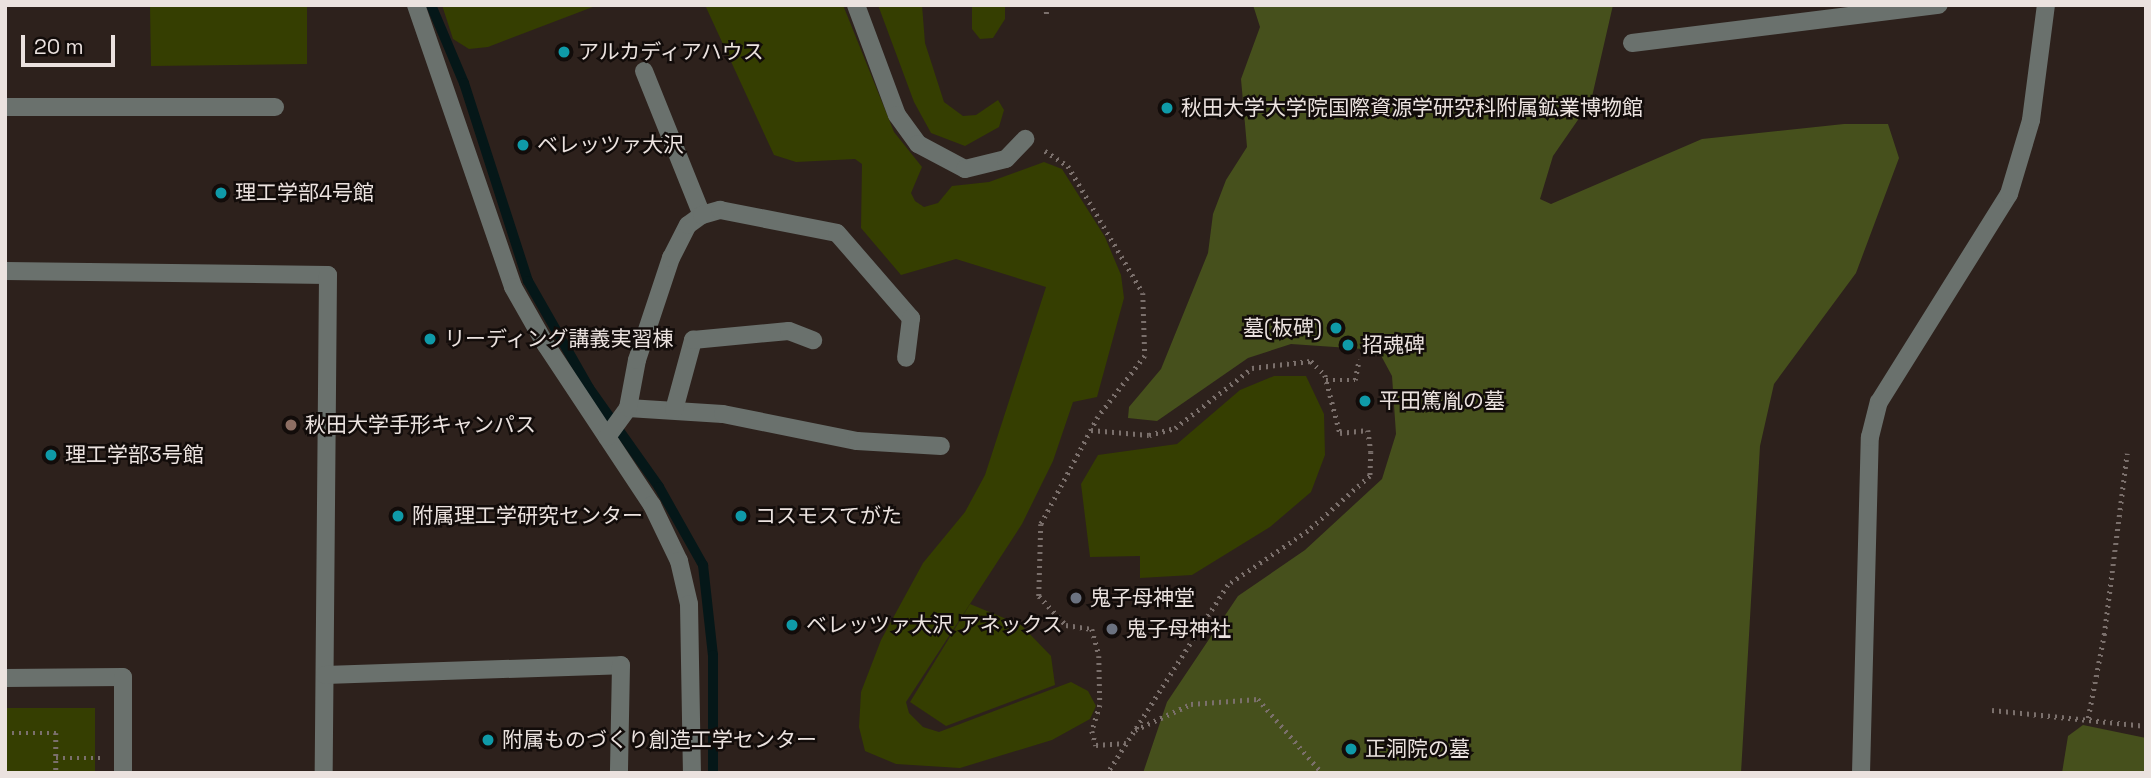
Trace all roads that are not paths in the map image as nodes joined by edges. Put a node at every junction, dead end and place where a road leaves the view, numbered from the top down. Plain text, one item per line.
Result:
1 (416, 5) edge
2 (856, 5) edge
3 (1939, 5) edge
4 (2046, 5) edge
5 (1632, 43) dead end
6 (644, 71) dead end
7 (5, 107) edge
8 (275, 107) dead end
9 (1025, 139) road end
10 (702, 215) junction
11 (5, 271) edge
12 (813, 340) dead end
13 (906, 358) dead end
14 (627, 409) junction
15 (674, 410) junction
16 (608, 436) junction
17 (941, 446) dead end
18 (324, 674) junction
19 (5, 678) edge
20 (123, 766) edge
21 (324, 773) edge
22 (619, 773) edge
23 (692, 773) edge
24 (1861, 773) edge

1 - 16 street
2 - 9 street
3 - 5 street
4 - 24 street
6 - 10 street
7 - 8 street
10 - 13 street
10 - 14 street
11 - 18 street
12 - 15 street
14 - 15 street
14 - 16 street
15 - 17 street
16 - 23 street
18 - 21 street
18 - 22 street
19 - 20 street

